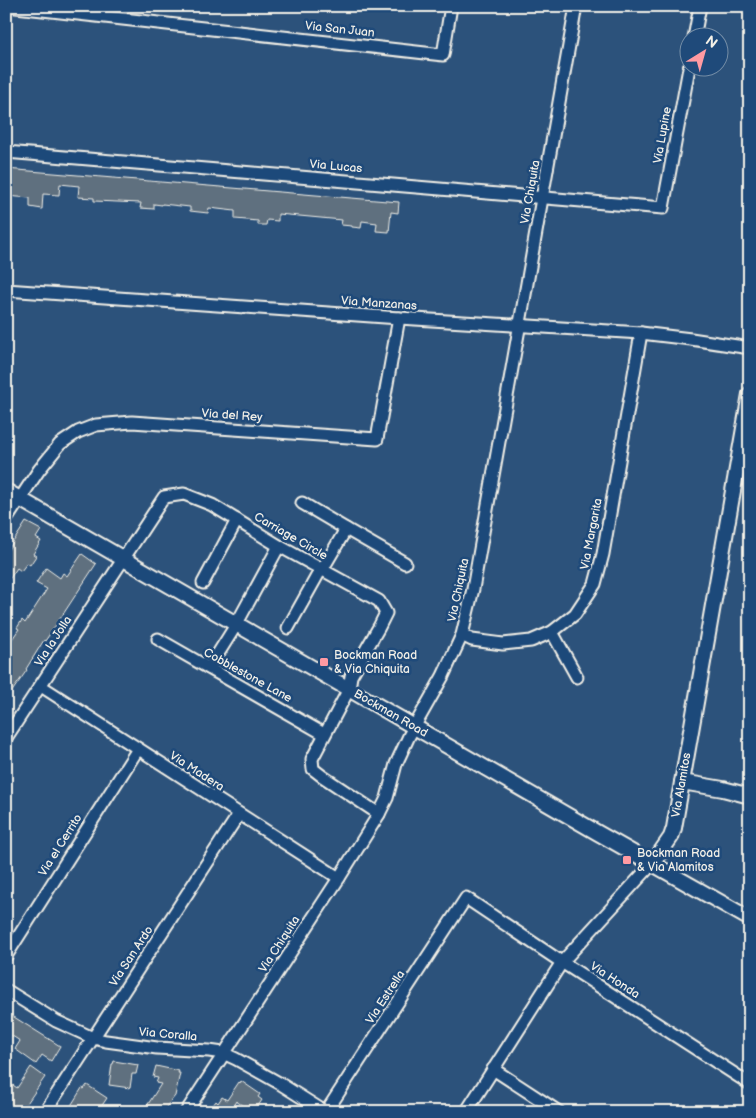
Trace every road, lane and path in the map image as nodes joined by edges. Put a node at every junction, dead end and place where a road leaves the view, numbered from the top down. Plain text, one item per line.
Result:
1 (7, 6) edge
2 (451, 6) edge
3 (576, 6) edge
4 (700, 6) edge
5 (696, 28) edge
6 (687, 78) edge
7 (6, 152) edge
8 (543, 198) junction
9 (663, 208) joint
10 (6, 290) edge
11 (398, 318) junction
12 (520, 326) junction
13 (641, 334) junction
14 (750, 348) edge
15 (750, 394) edge
16 (6, 491) edge
17 (20, 499) junction
18 (302, 503) dead end
19 (6, 520) edge
20 (238, 520) junction
21 (346, 530) junction
22 (279, 546) junction
23 (123, 558) junction
24 (405, 563) dead end
25 (321, 569) junction
26 (203, 583) dead end
27 (236, 624) junction
28 (288, 628) dead end
29 (552, 632) junction
30 (462, 635) junction
31 (158, 640) dead end
32 (209, 668) junction
33 (577, 677) dead end
34 (41, 686) junction
35 (349, 689) junction
36 (414, 726) junction
37 (324, 734) junction
38 (6, 738) edge
39 (138, 749) junction
40 (682, 782) junction
41 (750, 796) edge
42 (239, 814) junction
43 (379, 814) junction
44 (653, 864) junction
45 (339, 878) junction
46 (466, 898) joint
47 (750, 919) edge
48 (6, 956) edge
49 (562, 962) junction
50 (6, 990) edge
51 (93, 1038) junction
52 (223, 1053) junction
53 (493, 1069) junction
54 (750, 1084) edge
55 (45, 1112) edge
56 (186, 1112) edge
57 (326, 1112) edge
58 (466, 1112) edge
59 (559, 1112) edge

1 - 2 street, Via San Juan
3 - 8 street, Via Chiquita
4 - 5 street
6 - 9 street, Via Lupine
7 - 8 street, Via Lucas
8 - 9 street, Via Lucas
8 - 12 street, Via Chiquita
10 - 11 street, Via Manzanas
11 - 12 street, Via Manzanas
11 - 17 street, Via del Rey
12 - 13 street, Via Manzanas
12 - 30 street, Via Chiquita
13 - 14 street, Via Manzanas
13 - 29 street, Via Margarita
15 - 40 street, Via Alamitos
16 - 17 street, Bockman Road
17 - 19 street, Via del Rey
17 - 23 street, Bockman Road
18 - 21 street
20 - 22 street, Carriage Circle
20 - 23 street, Carriage Circle
20 - 26 street
21 - 24 street
21 - 25 street
22 - 25 street, Carriage Circle
22 - 27 street
23 - 27 street, Bockman Road
23 - 34 street, Via la Jolla
25 - 28 street
25 - 35 street, Carriage Circle
27 - 32 street
27 - 35 street, Bockman Road
29 - 30 street, Via Margarita
29 - 33 street
30 - 36 street, Via Chiquita
31 - 32 street, Cobblestone Lane
32 - 37 street, Cobblestone Lane
34 - 38 street, Via la Jolla
34 - 39 street, Via Madera
35 - 36 street, Bockman Road
35 - 37 street
36 - 43 street, Via Chiquita
36 - 44 street, Bockman Road
37 - 43 street
39 - 42 street, Via Madera
39 - 48 street, Via el Cerrito
40 - 41 street
40 - 44 street, Via Alamitos
42 - 45 street, Via Madera
42 - 51 street, Via San Ardo
43 - 45 street, Via Chiquita
44 - 47 street, Bockman Road
44 - 49 street, Via Alamitos
45 - 52 street, Via Chiquita
46 - 49 street, Via Honda
46 - 57 street, Via Estrella
49 - 53 street, Via Alamitos
49 - 54 street, Via Honda
50 - 51 street, Via Coralla
51 - 52 street, Via Coralla
51 - 55 street, Via San Ardo
52 - 56 street, Via Chiquita
52 - 57 street, Via Coralla
53 - 58 street, Via Alamitos
53 - 59 street

